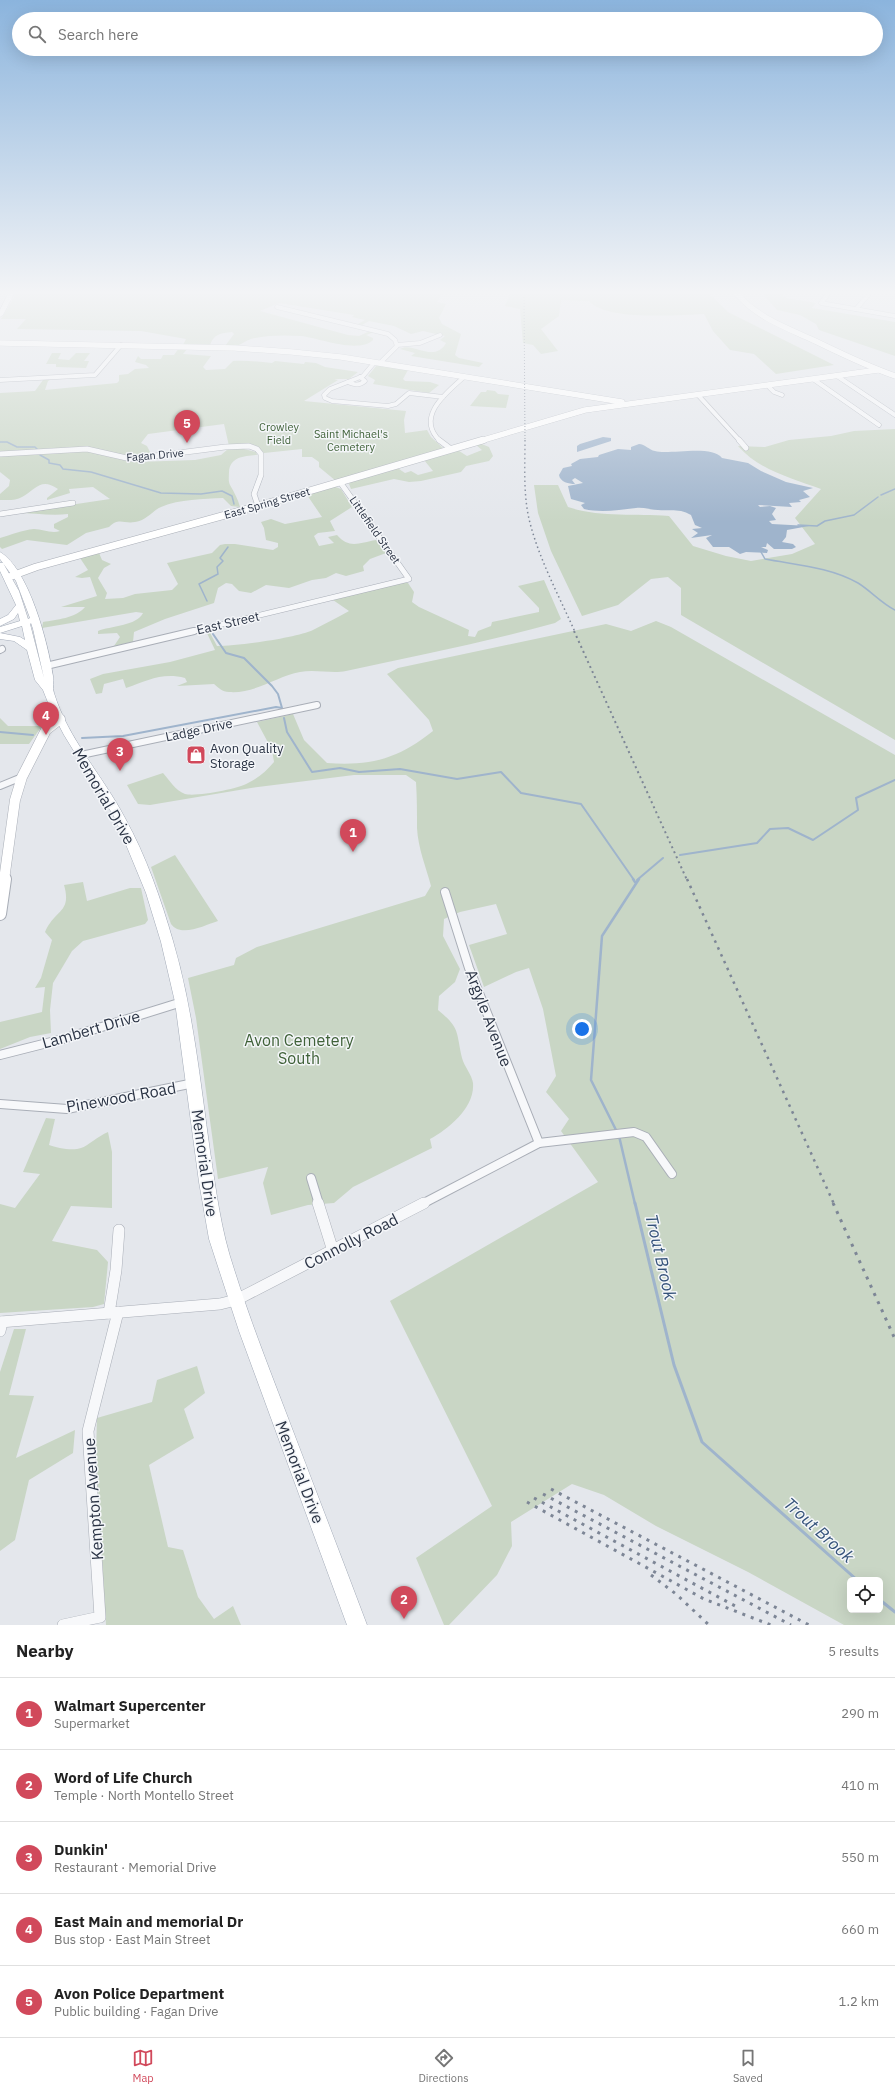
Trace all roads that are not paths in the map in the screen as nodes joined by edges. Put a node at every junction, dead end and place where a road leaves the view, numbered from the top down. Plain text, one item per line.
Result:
1 (99, 370) edge
2 (369, 370) edge
3 (419, 370) edge
4 (871, 370) edge
5 (877, 370) edge
6 (837, 376) junction
7 (895, 376) edge
8 (360, 377) junction
9 (464, 377) junction
10 (813, 379) junction
11 (0, 380) edge
12 (348, 382) junction
13 (767, 385) junction
14 (698, 395) junction
15 (782, 395) dead end
16 (443, 397) junction
17 (625, 404) junction
18 (895, 415) edge
19 (879, 425) dead end
20 (746, 448) dead end
21 (450, 449) junction
22 (0, 454) edge
23 (340, 482) junction
24 (73, 503) dead end
25 (258, 506) junction
26 (0, 514) edge
27 (0, 554) edge
28 (0, 565) edge
29 (8, 577) edge
30 (409, 579) joint
31 (20, 605) junction
32 (29, 619) junction
33 (0, 624) edge
34 (0, 630) edge
35 (0, 636) edge
36 (30, 648) junction
37 (46, 666) junction
38 (48, 689) junction
39 (317, 705) dead end
40 (60, 719) junction
41 (81, 755) junction
42 (22, 777) junction
43 (0, 786) edge
44 (445, 892) dead end
45 (0, 914) edge
46 (182, 1002) junction
47 (0, 1055) edge
48 (194, 1083) junction
49 (0, 1104) edge
50 (539, 1142) junction
51 (672, 1174) dead end
52 (311, 1178) dead end
53 (119, 1230) dead end
54 (333, 1251) junction
55 (236, 1300) junction
56 (114, 1313) junction
57 (1, 1325) edge
58 (355, 1618) edge
59 (63, 1625) edge

1 - 11 street
2 - 8 street
3 - 9 main road
4 - 6 main road, East Spring Street
5 - 7 main road
6 - 10 main road, East Spring Street
6 - 18 street
8 - 12 street
8 - 12 street
9 - 16 street
9 - 17 main road
10 - 13 main road, East Spring Street
10 - 19 street
12 - 16 street
13 - 14 main road, East Spring Street
13 - 15 street
14 - 17 main road, East Spring Street
14 - 20 street
16 - 21 street
17 - 21 main road, East Spring Street
21 - 23 main road, East Spring Street
22 - 25 street, Fagan Drive
23 - 25 main road, East Spring Street
23 - 30 street, Littlefield Street
24 - 26 street
25 - 29 main road, East Spring Street
27 - 29 main road
28 - 29 main road
29 - 31 main road
29 - 32 main road
30 - 37 street, East Street
31 - 32 main road
31 - 33 main road
32 - 33 main road
32 - 34 main road
32 - 36 main road
32 - 37 main road
35 - 36 main road
36 - 38 main road
37 - 38 main road
38 - 40 main road, Memorial Drive
39 - 41 street, Ladge Drive
40 - 41 main road, Memorial Drive
40 - 42 main road
41 - 46 main road, Memorial Drive
42 - 43 street
42 - 45 main road
44 - 50 street, Argyle Avenue
46 - 47 street, Lambert Drive
46 - 48 main road, Memorial Drive
48 - 49 street, Pinewood Road
48 - 55 main road, Memorial Drive
50 - 51 street, Connolly Road
50 - 54 street, Connolly Road
52 - 54 street
53 - 56 street, Kempton Avenue
54 - 55 street, Connolly Road
55 - 56 street, Connolly Road
55 - 58 main road, Memorial Drive
56 - 57 street, Connolly Road
56 - 59 street, Kempton Avenue

